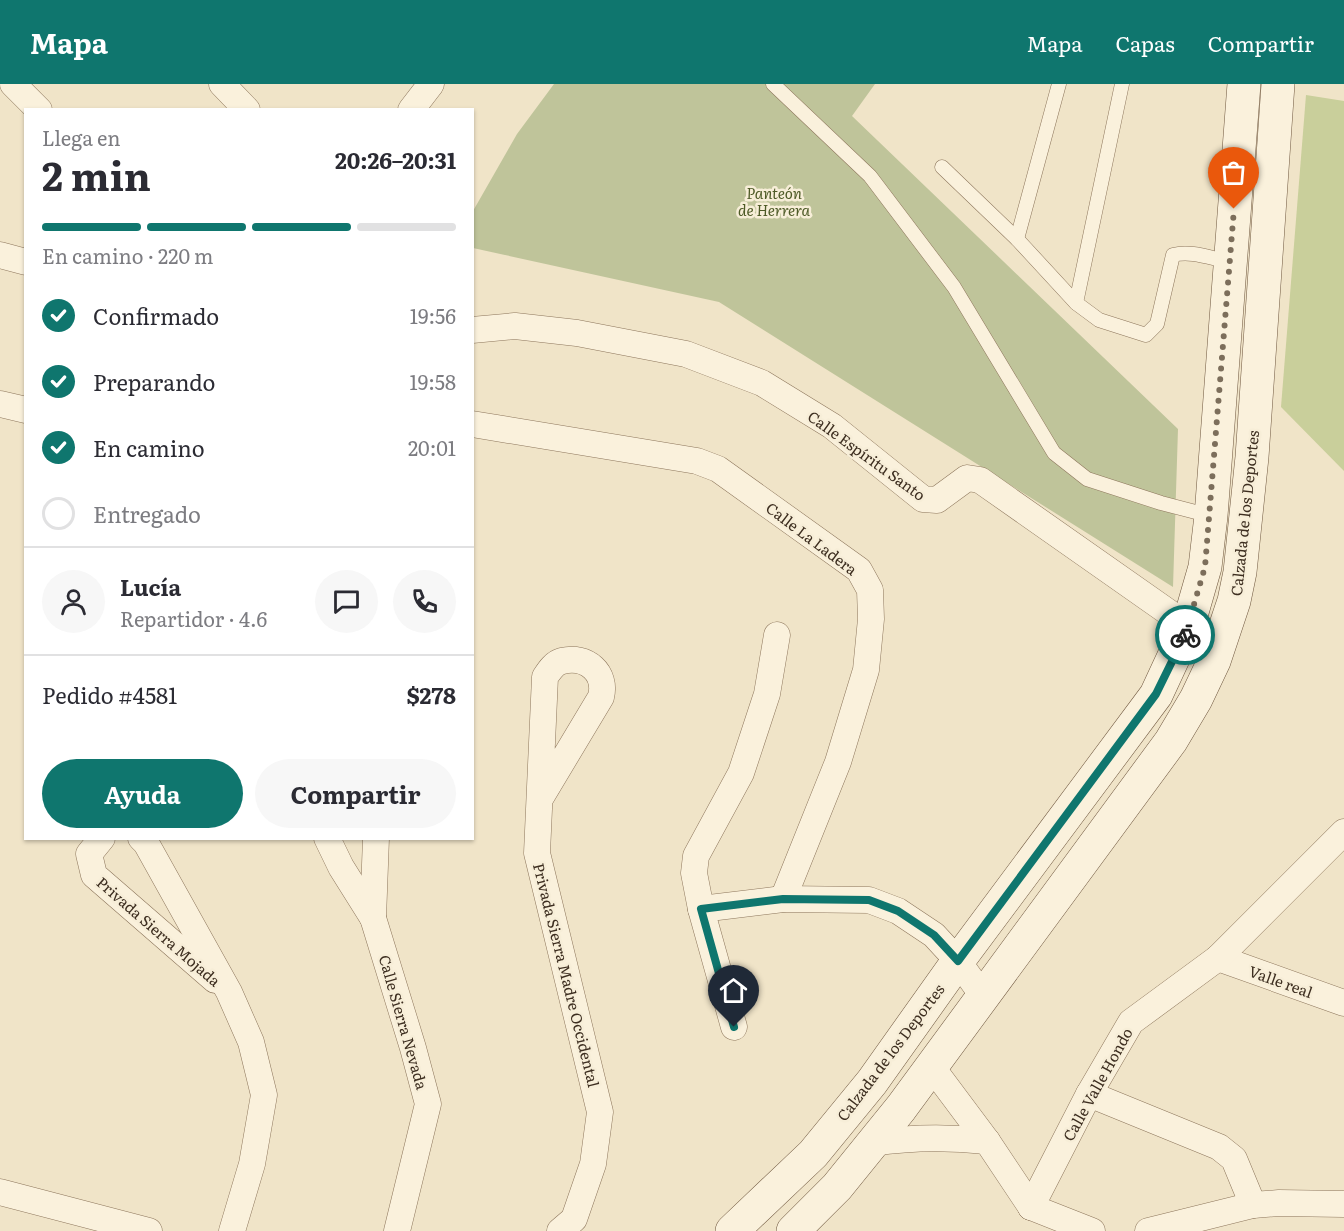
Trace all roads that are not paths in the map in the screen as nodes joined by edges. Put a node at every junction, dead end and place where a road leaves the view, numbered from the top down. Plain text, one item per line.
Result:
1 (13, 84) edge
2 (222, 84) edge
3 (432, 84) edge
4 (773, 84) edge
5 (1059, 84) edge
6 (1122, 84) edge
7 (1244, 84) edge
8 (1278, 84) edge
9 (37, 108) edge
10 (245, 108) edge
11 (413, 108) edge
12 (1239, 157) junction
13 (1271, 161) junction
14 (942, 167) dead end
15 (1017, 239) junction
16 (0, 255) edge
17 (24, 261) edge
18 (1231, 262) junction
19 (1076, 303) junction
20 (474, 330) edge
21 (0, 404) edge
22 (24, 410) edge
23 (474, 424) edge
24 (1211, 516) junction
25 (1188, 626) junction
26 (777, 635) dead end
27 (541, 797) junction
28 (1344, 832) edge
29 (100, 840) edge
30 (143, 840) edge
31 (328, 840) edge
32 (376, 840) edge
33 (783, 899) junction
34 (701, 909) junction
35 (373, 918) junction
36 (1218, 958) junction
37 (958, 961) junction
38 (229, 992) junction
39 (983, 996) junction
40 (1344, 1003) edge
41 (734, 1027) dead end
42 (931, 1066) junction
43 (872, 1082) junction
44 (1089, 1095) junction
45 (901, 1108) junction
46 (987, 1141) junction
47 (873, 1143) junction
48 (0, 1192) edge
49 (1344, 1204) edge
50 (1253, 1205) junction
51 (1031, 1207) junction
52 (149, 1231) edge
53 (232, 1231) edge
54 (397, 1231) edge
55 (560, 1231) edge
56 (732, 1231) edge
57 (794, 1231) edge
58 (1092, 1231) edge
59 (1148, 1231) edge

1 - 9 street
2 - 10 street
3 - 11 street
4 - 24 lane
5 - 15 lane
6 - 19 lane
7 - 12 street, Calzada de los Deportes
8 - 13 street, Calzada de los Deportes
12 - 13 street
12 - 18 street, Calzada de los Deportes
13 - 39 street, Calzada de los Deportes
14 - 15 lane
15 - 19 lane
16 - 17 street
18 - 19 lane
18 - 24 street, Calzada de los Deportes
20 - 25 street, Calle Espíritu Santo
21 - 22 street
23 - 33 street, Calle La Ladera
24 - 25 street, Calzada de los Deportes
25 - 37 street, Calzada de los Deportes
26 - 34 street
27 - 27 street, Privada Sierra Madre Occidental
27 - 55 street, Privada Sierra Madre Occidental
28 - 36 street, Calle Valle Hondo
29 - 38 street, Privada Sierra Mojada
30 - 38 street, Privada Sierra Mojada
31 - 35 street, Calle Sierra Nevada
32 - 35 street, Calle Sierra Nevada
33 - 34 street
33 - 37 street
34 - 41 street
35 - 54 street, Calle Sierra Nevada
36 - 40 street, Valle real
36 - 44 street, Calle Valle Hondo
37 - 39 street
37 - 43 street, Calzada de los Deportes
38 - 53 street, Privada Sierra Mojada
39 - 42 street, Calzada de los Deportes
42 - 45 street, Calzada de los Deportes
42 - 46 street
43 - 45 street
43 - 56 street, Calzada de los Deportes
44 - 50 street
44 - 51 street, Calle Valle Hondo
45 - 47 street, Calzada de los Deportes
46 - 47 street
46 - 51 street
47 - 57 street, Calzada de los Deportes
48 - 52 street
49 - 50 street
50 - 59 street
51 - 58 street

